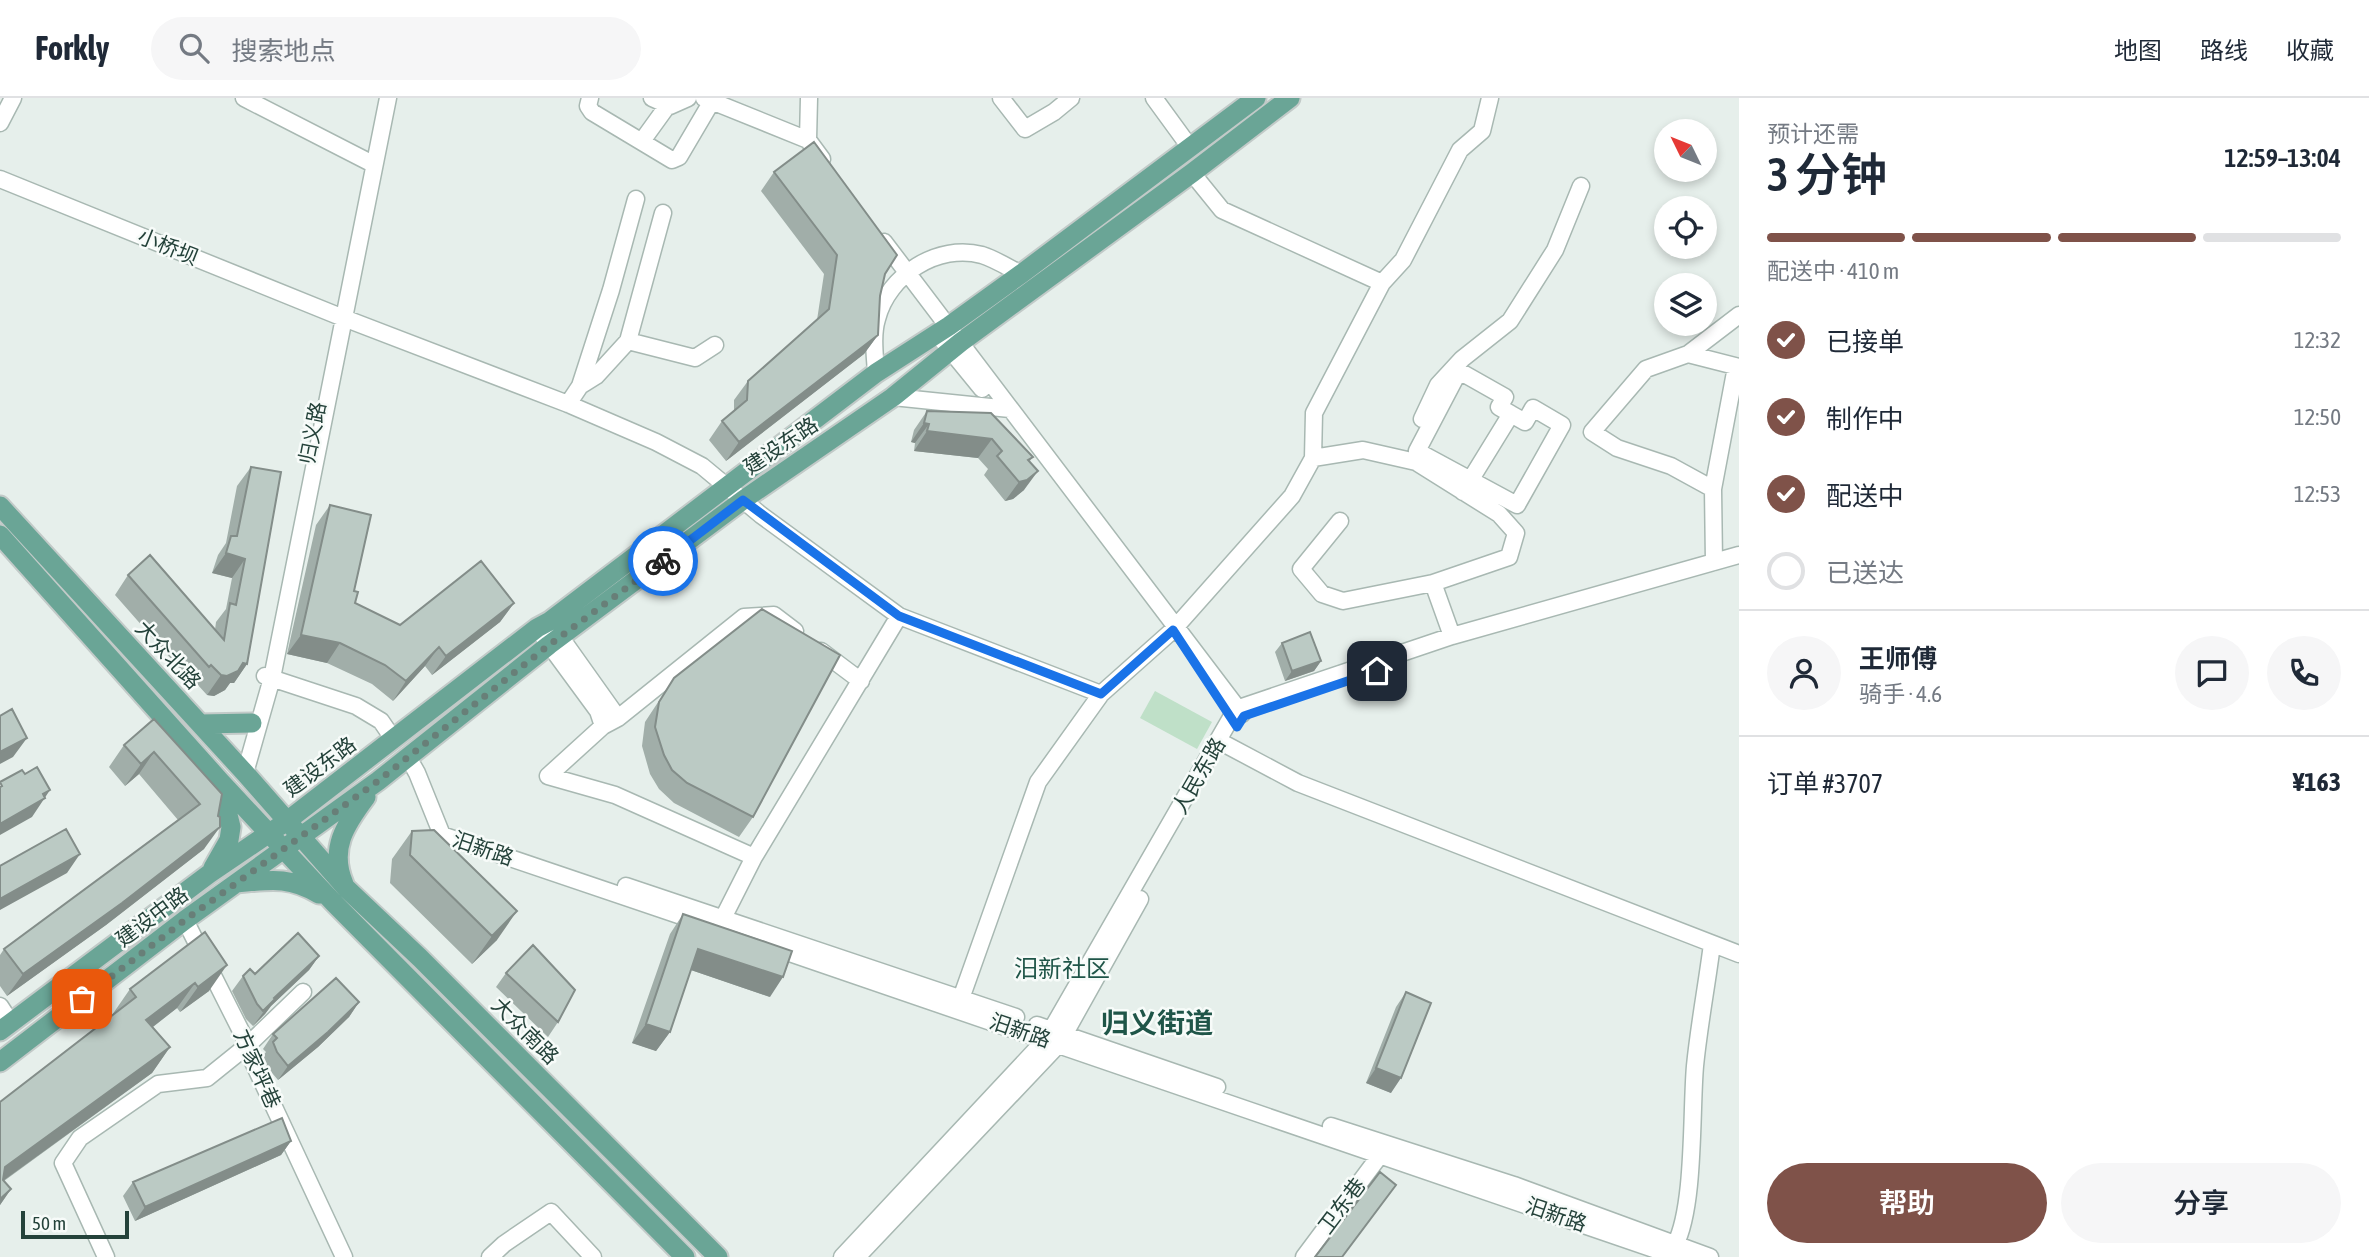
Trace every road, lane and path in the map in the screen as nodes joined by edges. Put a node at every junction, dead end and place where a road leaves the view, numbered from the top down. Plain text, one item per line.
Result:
1 (13, 98) edge
2 (244, 98) edge
3 (381, 98) edge
4 (388, 98) edge
5 (590, 98) edge
6 (652, 98) edge
7 (688, 98) edge
8 (809, 98) edge
9 (1001, 98) edge
10 (1071, 98) edge
11 (1154, 98) edge
12 (1256, 98) edge
13 (1290, 98) edge
14 (1490, 98) edge
15 (708, 100) edge
16 (668, 105) junction
17 (0, 123) edge
18 (808, 140) junction
19 (642, 141) junction
20 (1189, 146) junction
21 (369, 162) junction
22 (832, 173) edge
23 (1192, 173) junction
24 (0, 179) edge
25 (1581, 186) dead end
26 (636, 199) dead end
27 (663, 213) dead end
28 (874, 228) edge
29 (906, 271) junction
30 (1021, 274) junction
31 (1382, 283) junction
32 (611, 289) junction
33 (1739, 315) edge
34 (340, 317) junction
35 (632, 320) junction
36 (943, 330) junction
37 (628, 341) junction
38 (715, 345) dead end
39 (956, 346) junction
40 (1688, 354) junction
41 (1737, 367) edge
42 (876, 373) junction
43 (580, 386) junction
44 (893, 397) junction
45 (568, 404) junction
46 (1003, 409) junction
47 (1511, 414) junction
48 (1313, 458) junction
49 (1404, 459) junction
50 (727, 485) junction
51 (1467, 486) junction
52 (1713, 489) junction
53 (743, 500) junction
54 (0, 506) edge
55 (1340, 521) dead end
56 (0, 535) edge
57 (1739, 555) edge
58 (1714, 562) junction
59 (1739, 565) edge
60 (1433, 583) junction
61 (899, 616) junction
62 (544, 625) junction
63 (1175, 628) junction
64 (1452, 636) junction
65 (555, 641) junction
66 (269, 677) junction
67 (861, 681) junction
68 (1101, 694) junction
69 (1237, 717) junction
70 (618, 718) junction
71 (252, 723) junction
72 (200, 724) junction
73 (603, 726) junction
74 (394, 740) junction
75 (1223, 742) junction
76 (408, 757) junction
77 (242, 770) junction
78 (220, 781) junction
79 (378, 781) junction
80 (287, 821) junction
81 (269, 833) junction
82 (301, 838) junction
83 (283, 850) junction
84 (754, 857) junction
85 (209, 874) junction
86 (236, 883) junction
87 (340, 895) junction
88 (185, 920) junction
89 (721, 923) junction
90 (1712, 944) junction
91 (1739, 954) edge
92 (303, 992) dead end
93 (959, 1004) junction
94 (0, 1006) edge
95 (6, 1027) edge
96 (1056, 1037) junction
97 (248, 1045) junction
98 (0, 1062) edge
99 (1381, 1154) junction
100 (1676, 1251) edge
101 (106, 1257) edge
102 (344, 1257) edge
103 (490, 1257) edge
104 (593, 1257) edge
105 (685, 1257) edge
106 (718, 1257) edge
107 (842, 1257) edge
108 (857, 1257) edge
109 (1304, 1257) edge
110 (1710, 1257) edge

1 - 17 street
2 - 21 street
3 - 21 street
4 - 34 street
5 - 19 street
6 - 16 street
7 - 16 street
8 - 18 street
9 - 10 street
11 - 20 street
12 - 20 main road, 建设东路
13 - 23 main road, 建设东路
14 - 31 street
15 - 18 street
15 - 19 street
16 - 19 street
18 - 22 street
20 - 30 main road, 建设东路
21 - 34 street
23 - 31 street
23 - 39 main road, 建设东路
24 - 34 street, 小桥坝
25 - 49 street
26 - 32 street
27 - 35 street
28 - 29 street
29 - 30 street
29 - 36 street
29 - 42 street
30 - 36 main road, 建设东路
31 - 48 street
32 - 35 street
32 - 43 street
33 - 40 street
34 - 45 street, 小桥坝
34 - 66 street
35 - 37 street
36 - 39 street
36 - 42 main road, 建设东路
37 - 38 street
37 - 43 street
39 - 44 main road, 建设东路
39 - 46 street
40 - 41 street
40 - 52 street
41 - 52 street
42 - 50 main road, 建设东路
43 - 45 street
44 - 46 street
44 - 53 main road, 建设东路
45 - 50 street, 小桥坝
46 - 63 street
47 - 51 street
47 - 51 street
47 - 51 street
48 - 49 street
48 - 63 street
49 - 51 street
50 - 53 street, 小桥坝
50 - 62 main road, 建设东路
51 - 60 street
52 - 58 street
53 - 61 street, 小桥坝
53 - 65 main road, 建设东路
54 - 72 main road, 大众北路
55 - 60 street
56 - 78 main road
57 - 58 street
58 - 64 street
59 - 69 street
60 - 64 street
61 - 67 street
61 - 68 street, 小桥坝
62 - 65 street
62 - 74 main road, 建设东路
63 - 68 street
63 - 69 street
64 - 69 street
65 - 70 street
65 - 73 street
65 - 76 main road, 建设东路
66 - 71 street
66 - 74 street
66 - 77 street
67 - 70 street
67 - 84 street
68 - 93 street
69 - 75 street, 人民东路
70 - 73 street
71 - 72 main road
71 - 77 street
72 - 77 main road, 大众北路
73 - 84 street
74 - 80 main road, 建设东路
75 - 90 street
75 - 96 street, 人民东路
76 - 79 main road, 建设东路
76 - 89 street, 汨新路
77 - 80 main road, 大众北路
78 - 81 main road
78 - 85 main road
79 - 82 main road, 建设东路
79 - 87 main road
80 - 81 main road, 建设中路
80 - 82 main road, 大众北路
81 - 83 main road
81 - 85 main road, 建设中路
82 - 83 main road, 建设中路
82 - 87 main road, 大众南路
83 - 86 main road, 建设中路
83 - 87 main road, 大众南路
84 - 89 street
85 - 95 main road, 建设中路
86 - 87 main road
86 - 88 main road, 建设中路
87 - 105 main road, 大众南路
87 - 106 main road, 大众南路
88 - 97 street, 方家坪巷
88 - 98 main road, 建设中路
89 - 93 street, 汨新路
90 - 91 street
90 - 100 street
92 - 97 street
93 - 96 street, 汨新路
94 - 95 street
96 - 99 street, 汨新路
96 - 100 street
96 - 107 street, 人民东路
96 - 108 street, 人民东路
97 - 101 street
97 - 102 street, 方家坪巷
99 - 100 street, 汨新路
99 - 109 street, 卫东巷
100 - 110 street
103 - 104 street

